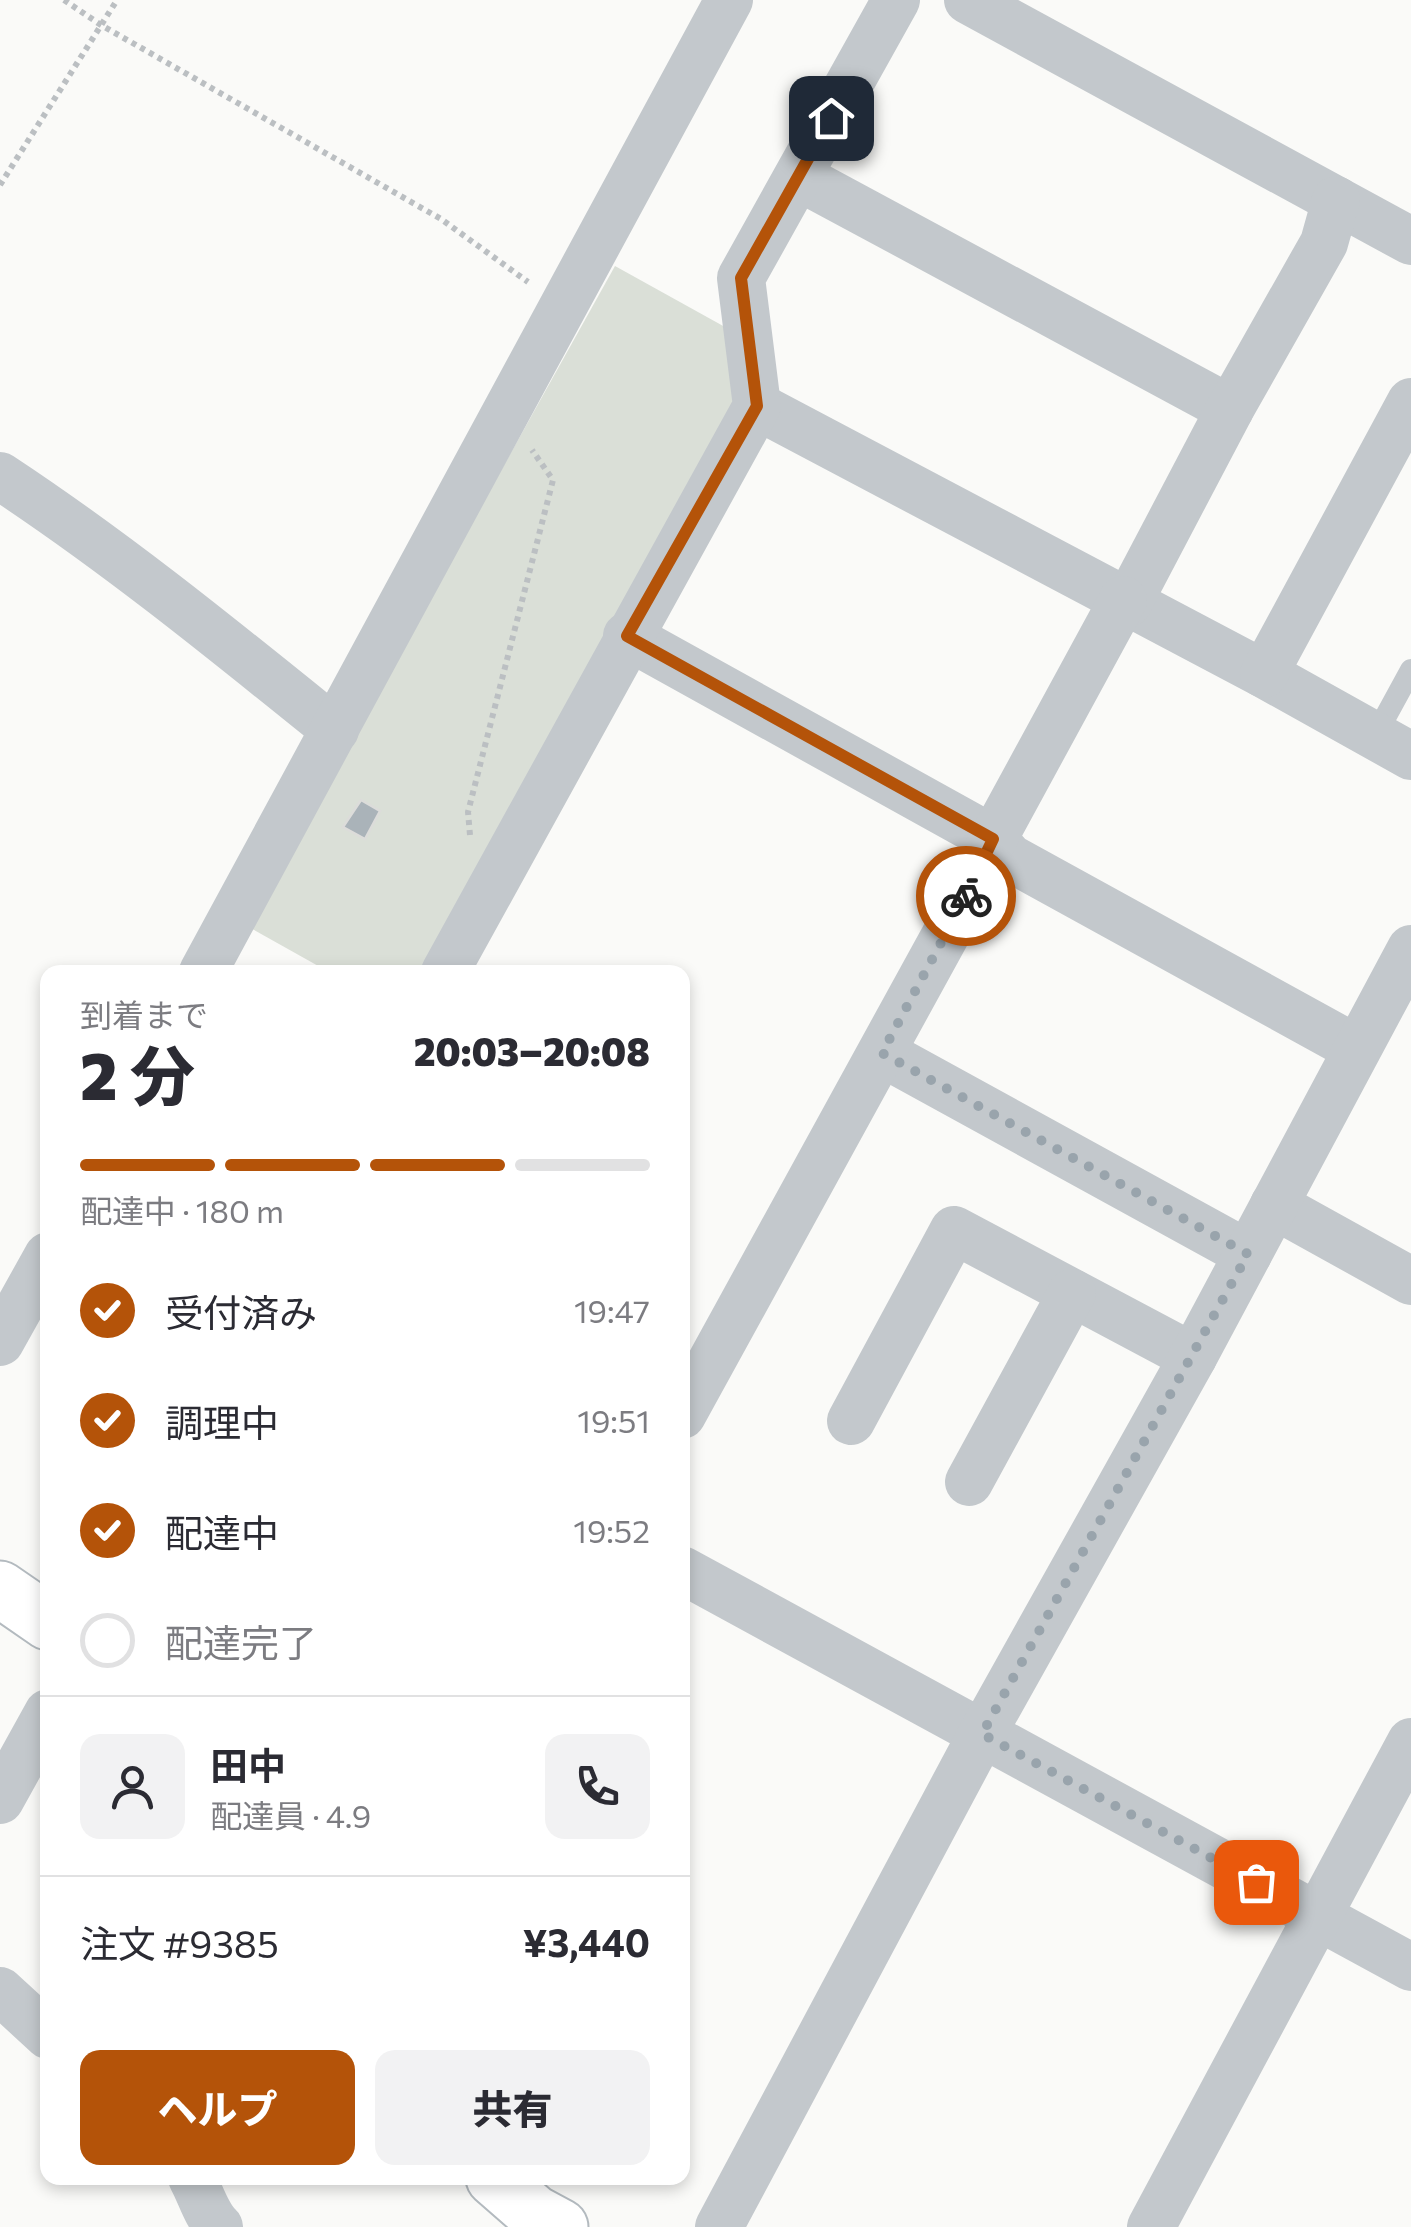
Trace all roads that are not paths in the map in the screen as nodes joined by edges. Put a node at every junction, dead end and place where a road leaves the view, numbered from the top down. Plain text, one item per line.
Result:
1 (729, 0) edge
2 (896, 0) edge
3 (968, 0) edge
4 (798, 177) junction
5 (1336, 200) junction
6 (1411, 241) edge
7 (1411, 402) edge
8 (757, 406) junction
9 (1230, 408) junction
10 (0, 476) edge
11 (1125, 602) junction
12 (627, 636) junction
13 (1411, 670) edge
14 (1264, 674) junction
15 (335, 730) junction
16 (1393, 746) edge
17 (993, 839) junction
18 (1411, 949) edge
19 (207, 965) edge
20 (448, 965) edge
21 (1357, 1049) junction
22 (882, 1053) junction
23 (1274, 1205) junction
24 (1248, 1254) junction
25 (40, 1270) edge
26 (1411, 1281) edge
27 (1072, 1293) junction
28 (0, 1342) edge
29 (1193, 1357) junction
30 (690, 1401) edge
31 (852, 1421) dead end
32 (969, 1482) dead end
33 (690, 1574) edge
34 (0, 1589) edge
35 (40, 1616) edge
36 (40, 1728) edge
37 (982, 1734) junction
38 (1411, 1742) edge
39 (0, 1800) edge
40 (1317, 1916) junction
41 (1411, 1967) edge
42 (0, 1991) edge
43 (40, 2028) edge
44 (502, 2185) edge
45 (560, 2227) edge
46 (719, 2227) edge
47 (1151, 2227) edge

1 - 15 street
2 - 4 street
3 - 5 street
4 - 8 street
4 - 9 street
5 - 6 street
5 - 9 street
7 - 14 street
8 - 11 street
8 - 12 street
9 - 11 street
10 - 15 street
11 - 14 street
11 - 17 street
12 - 17 street
12 - 20 street
13 - 16 lane
14 - 16 street
15 - 19 street
17 - 21 street
17 - 22 street
18 - 21 street
21 - 23 street
22 - 24 street
22 - 30 street
23 - 24 street
23 - 26 street
24 - 29 street
25 - 28 street
27 - 29 street
27 - 31 street
27 - 32 street
29 - 37 street
33 - 37 street
34 - 35 street
36 - 39 street
37 - 40 street
37 - 46 street
38 - 40 street
40 - 41 street
40 - 47 street
42 - 43 street
44 - 45 street

